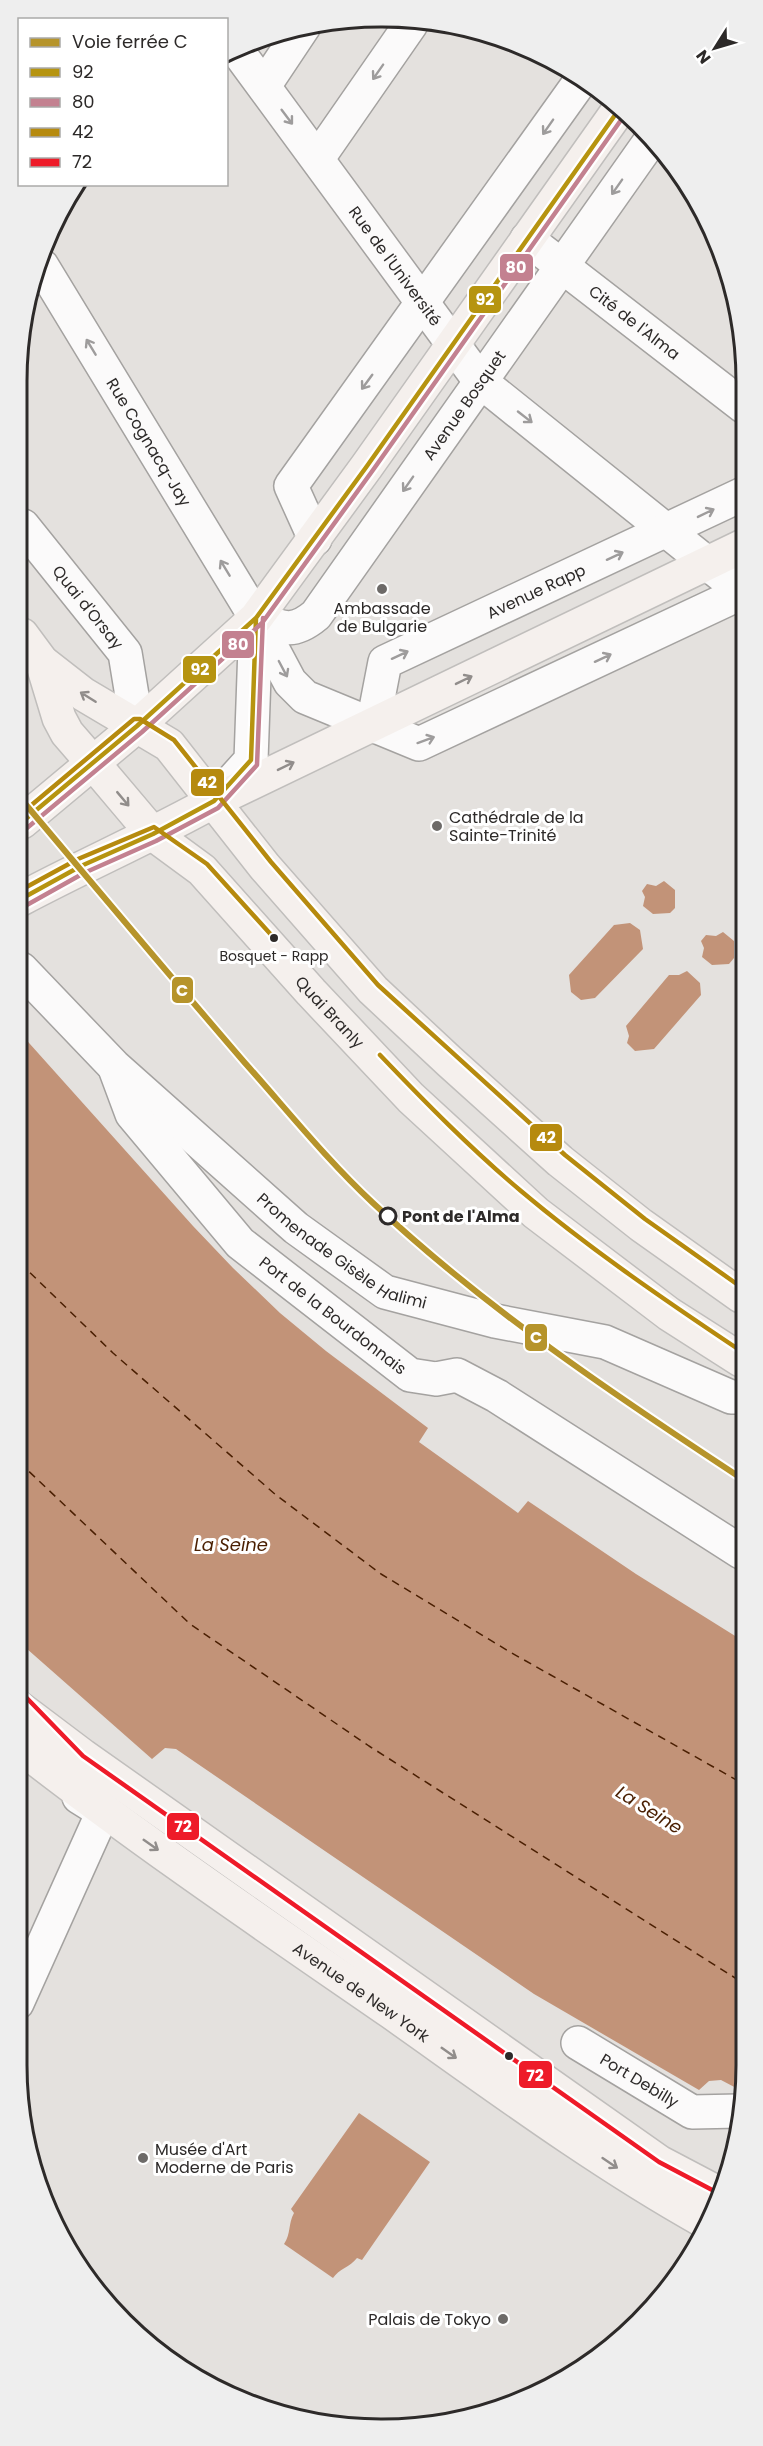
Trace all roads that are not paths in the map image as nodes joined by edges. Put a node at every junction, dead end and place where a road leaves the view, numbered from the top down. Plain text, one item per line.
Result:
1 (408, 28) edge
2 (296, 38) edge
3 (242, 56) edge
4 (264, 86) junction
5 (577, 86) edge
6 (615, 115) edge
7 (646, 146) edge
8 (318, 158) junction
9 (527, 239) junction
10 (562, 266) junction
11 (45, 271) edge
12 (422, 304) junction
13 (453, 345) junction
14 (480, 381) junction
15 (736, 401) edge
16 (736, 498) edge
17 (341, 503) junction
18 (375, 529) junction
19 (27, 531) edge
20 (668, 531) junction
21 (315, 539) junction
22 (736, 549) edge
23 (706, 562) junction
24 (736, 586) edge
25 (736, 595) edge
26 (256, 618) junction
27 (27, 642) edge
28 (42, 662) junction
29 (373, 724) junction
30 (137, 726) junction
31 (93, 763) junction
32 (214, 801) junction
33 (27, 817) edge
34 (153, 834) junction
35 (27, 896) edge
36 (27, 975) edge
37 (114, 1066) junction
38 (736, 1292) edge
39 (736, 1357) edge
40 (736, 1397) edge
41 (736, 1549) edge
42 (27, 1698) edge
43 (27, 1714) edge
44 (27, 1752) edge
45 (83, 1756) junction
46 (27, 1767) edge
47 (103, 1812) junction
48 (27, 1981) edge
49 (578, 2043) dead end
50 (733, 2111) edge
51 (713, 2190) edge
52 (700, 2219) edge

1 -> 8 street
2 - 4 street
3 - 4 street, Rue de l'Université
4 -> 8 street, Rue de l'Université
5 -> 12 street
6 - 9 main road
7 -> 10 street, Avenue Bosquet
8 - 12 street, Rue de l'Université
9 - 10 street, Cité de l'Alma
9 - 13 main road
10 - 14 street, Avenue Bosquet
10 - 15 street, Cité de l'Alma
26 -> 11 street, Rue Cognacq-Jay
12 - 13 street, Rue de l'Université
12 -> 21 street
13 - 14 street, Rue de l'Université
13 - 17 main road
14 -> 18 street, Avenue Bosquet
14 -> 20 street, Rue de l'Université
20 -> 16 street, Avenue Rapp
17 - 18 street
17 - 21 main road
18 - 26 street, Avenue Bosquet
19 - 30 street, Quai d'Orsay
20 - 23 street, Rue de l'Université
29 -> 20 street, Avenue Rapp
21 - 26 main road
22 - 23 main road
23 - 24 street, Rue de l'Université
29 -> 23 main road
29 -> 25 street
26 -> 29 street, Rue Cognacq-Jay
26 - 30 main road
26 - 32 street
27 - 28 main road
30 -> 28 main road
28 - 31 main road
32 -> 29 main road
30 - 31 main road
30 - 32 main road
31 - 33 main road
31 -> 34 main road, Quai Branly
32 - 34 main road
32 - 38 main road
34 - 35 main road
34 - 39 main road, Quai Branly
36 - 37 street, Promenade Gisèle Halimi
37 - 40 street, Promenade Gisèle Halimi
37 - 41 street, Port de la Bourdonnais
42 - 45 street, Avenue de New York
43 - 45 main road
44 - 47 main road
45 - 51 main road, Avenue de New York
46 - 47 street, Avenue de New York
47 - 48 street
47 -> 52 main road, Avenue de New York
49 - 50 street, Port Debilly

